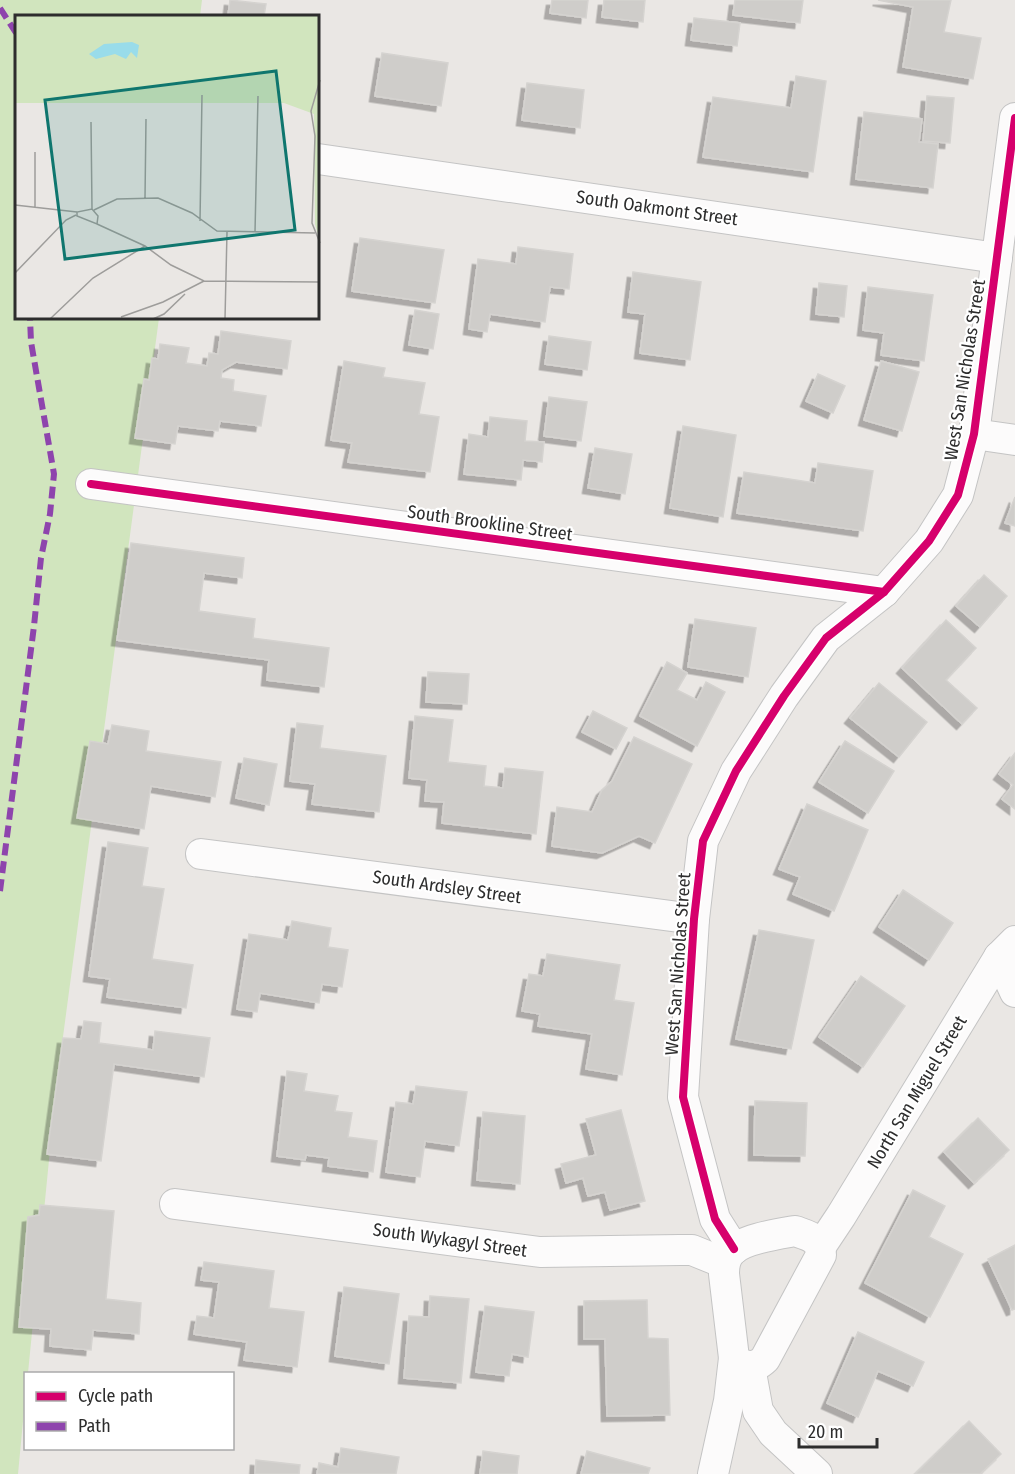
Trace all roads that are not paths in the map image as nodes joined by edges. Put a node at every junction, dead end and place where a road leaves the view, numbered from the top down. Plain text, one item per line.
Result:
1 (1015, 118) edge
2 (320, 159) edge
3 (997, 258) junction
4 (974, 434) junction
5 (1015, 440) edge
6 (91, 484) dead end
7 (884, 592) junction
8 (201, 854) dead end
9 (694, 919) junction
10 (1007, 949) edge
11 (1015, 992) edge
12 (175, 1204) dead end
13 (821, 1246) junction
14 (729, 1256) junction
15 (742, 1362) junction
16 (713, 1474) edge
17 (817, 1474) edge

1 - 3 street, West San Nicholas Street
2 - 3 street, South Oakmont Street
3 - 4 street, West San Nicholas Street
4 - 5 street
4 - 7 street, West San Nicholas Street
6 - 7 street, South Brookline Street
7 - 9 street, West San Nicholas Street
8 - 9 street, South Ardsley Street
9 - 14 street, West San Nicholas Street
10 - 11 street
10 - 13 street, North San Miguel Street
12 - 14 street, South Wykagyl Street
13 - 14 street
13 - 15 street, North San Miguel Street
14 - 15 street
15 - 16 street
15 - 17 street

